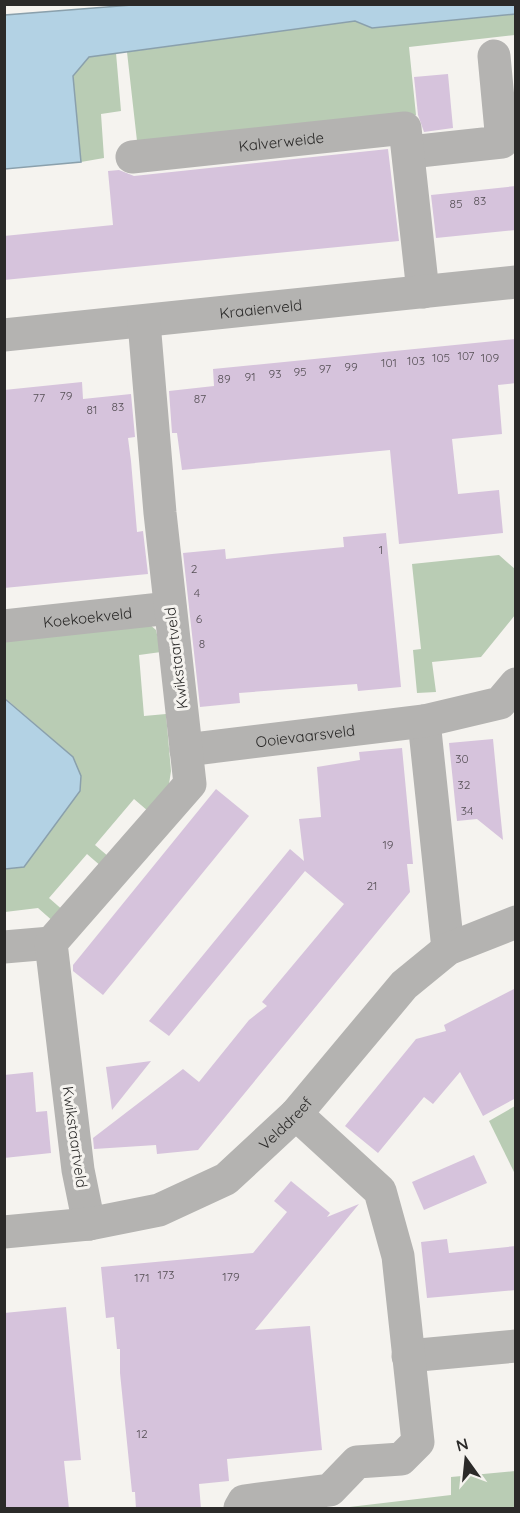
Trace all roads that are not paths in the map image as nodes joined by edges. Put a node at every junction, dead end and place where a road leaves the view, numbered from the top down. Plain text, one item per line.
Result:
1 (494, 56) dead end
2 (410, 152) junction
3 (132, 157) dead end
4 (516, 282) edge
5 (423, 292) junction
6 (144, 322) junction
7 (4, 335) edge
8 (170, 608) junction
9 (4, 626) edge
10 (516, 684) edge
11 (424, 721) junction
12 (186, 750) junction
13 (516, 922) edge
14 (51, 943) junction
15 (4, 947) edge
16 (448, 949) junction
17 (296, 1114) junction
18 (89, 1224) junction
19 (4, 1232) edge
20 (516, 1346) edge
21 (408, 1356) junction
22 (240, 1509) edge

1 - 2 street
2 - 3 street, Kalverweide
2 - 5 street, Kalverweide
4 - 5 street, Kraaienveld
5 - 6 street, Kraaienveld
6 - 7 street, Kraaienveld
6 - 8 street, Kwikstaartveld
8 - 9 street, Koekoekveld
8 - 12 street, Kwikstaartveld
10 - 11 street, Ooievaarsveld
11 - 12 street, Ooievaarsveld
11 - 16 street
12 - 14 street, Kwikstaartveld
13 - 16 street, Velddreef
14 - 15 street
14 - 18 street, Kwikstaartveld
16 - 17 street, Velddreef
17 - 18 street, Velddreef
17 - 21 street
18 - 19 street, Velddreef
20 - 21 street
21 - 22 street

